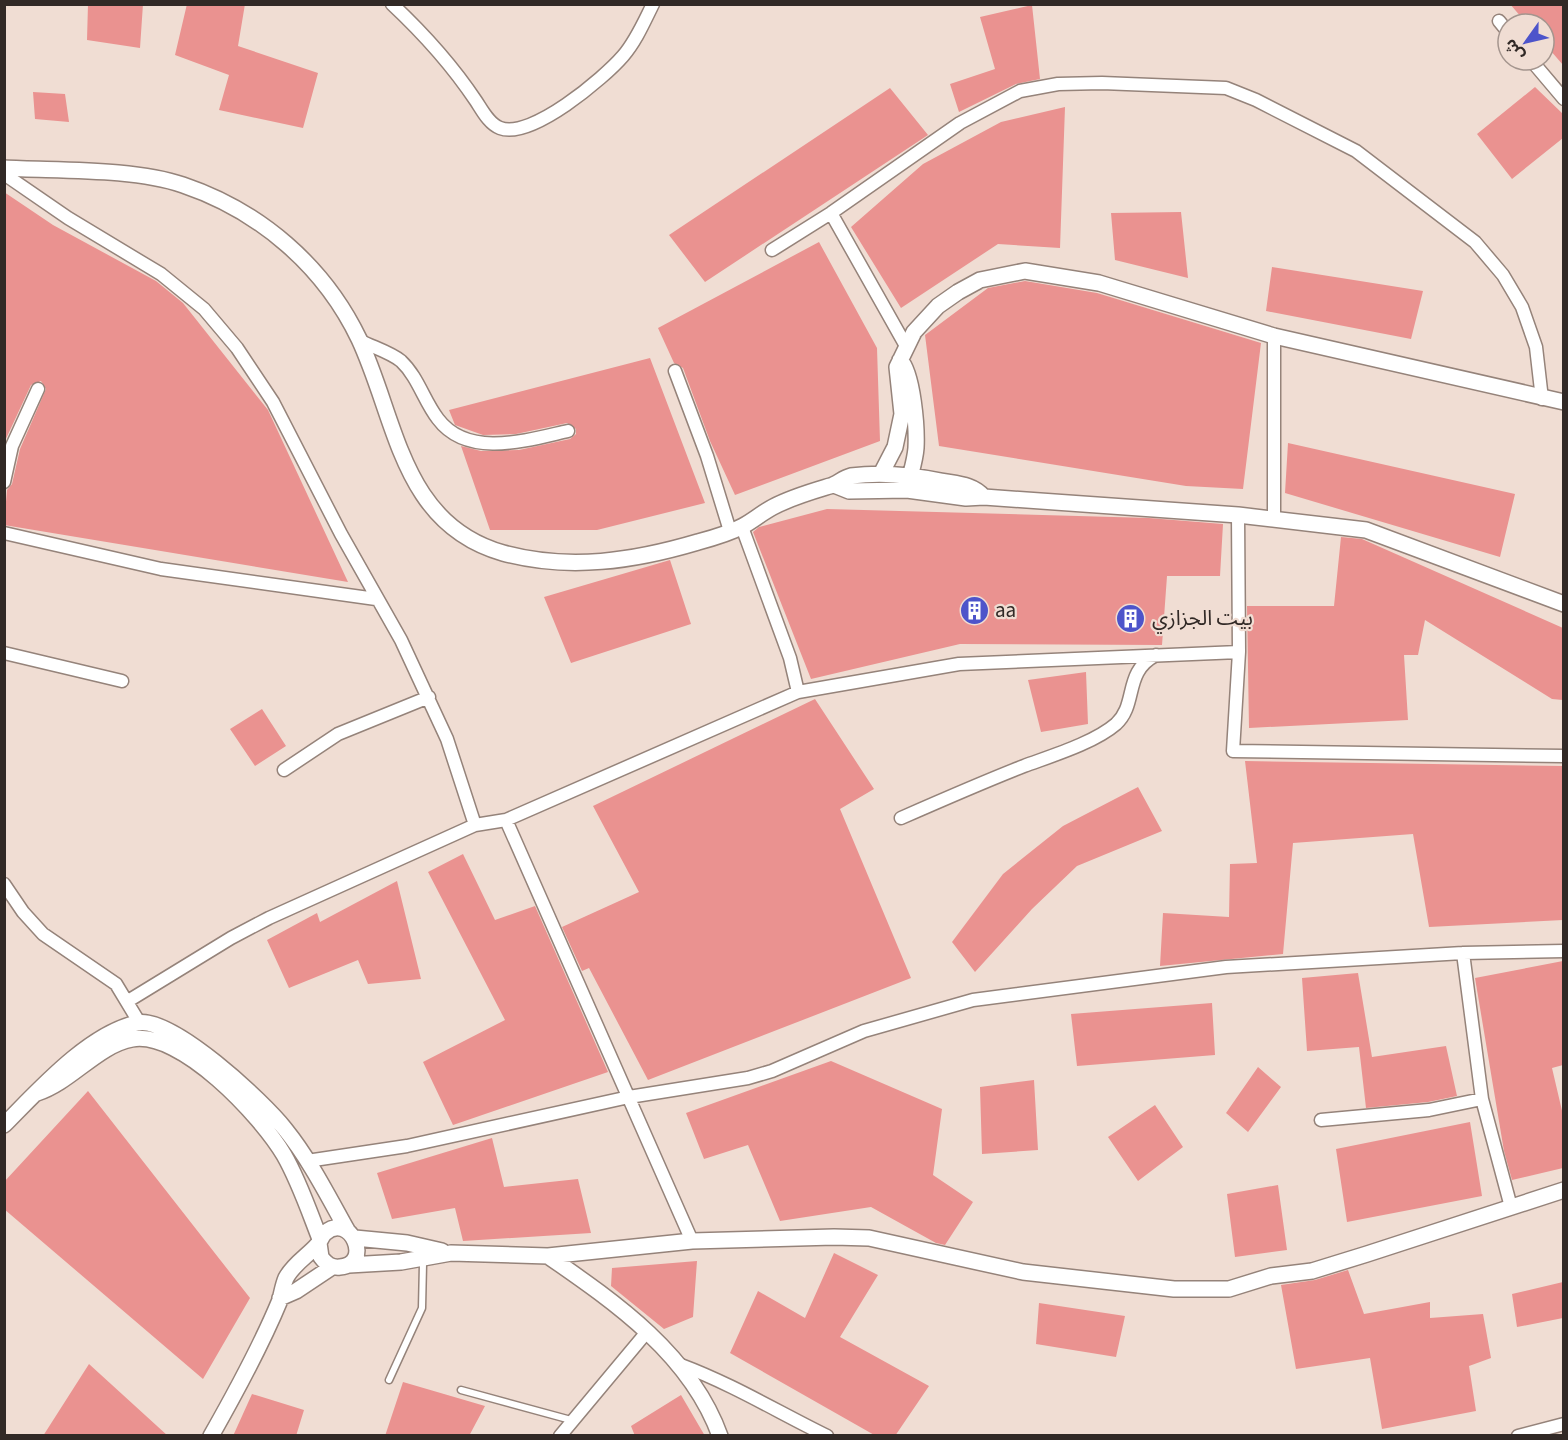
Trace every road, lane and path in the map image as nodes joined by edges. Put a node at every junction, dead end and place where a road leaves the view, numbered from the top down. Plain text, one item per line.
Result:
1 (392, 4) edge
2 (653, 4) edge
3 (1541, 72) edge
4 (1563, 99) edge
5 (4, 168) edge
6 (4, 174) edge
7 (831, 213) junction
8 (772, 250) dead end
9 (1274, 336) junction
10 (359, 340) junction
11 (903, 353) junction
12 (675, 371) dead end
13 (38, 389) dead end
14 (1542, 399) junction
15 (1563, 402) edge
16 (568, 431) dead end
17 (8, 446) edge
18 (881, 474) junction
19 (4, 482) edge
20 (908, 483) junction
21 (834, 485) junction
22 (1238, 515) junction
23 (1274, 519) junction
24 (736, 529) junction
25 (4, 533) edge
26 (376, 599) junction
27 (1563, 604) edge
28 (1239, 652) junction
29 (4, 653) edge
30 (1157, 655) junction
31 (122, 681) dead end
32 (798, 692) junction
33 (429, 697) junction
34 (1563, 756) edge
35 (284, 770) dead end
36 (901, 818) dead end
37 (506, 820) junction
38 (475, 825) junction
39 (4, 884) edge
40 (1563, 951) edge
41 (1463, 953) junction
42 (128, 1001) junction
43 (139, 1022) junction
44 (37, 1093) junction
45 (629, 1097) junction
46 (1482, 1099) junction
47 (252, 1102) junction
48 (1321, 1120) dead end
49 (4, 1125) edge
50 (307, 1161) junction
51 (1563, 1190) edge
52 (1511, 1207) junction
53 (351, 1234) junction
54 (320, 1241) junction
55 (692, 1241) junction
56 (451, 1253) junction
57 (548, 1256) junction
58 (420, 1259) junction
59 (349, 1264) junction
60 (332, 1267) junction
61 (280, 1298) junction
62 (646, 1333) junction
63 (681, 1365) junction
64 (389, 1380) dead end
65 (461, 1390) dead end
66 (571, 1420) junction
67 (1563, 1424) edge
68 (212, 1436) edge
69 (560, 1436) edge
70 (720, 1436) edge
71 (827, 1436) edge
72 (1518, 1436) edge

1 - 2 street
3 - 4 street
5 - 10 street
6 - 26 street
7 - 8 street
7 - 11 street
7 - 14 street
9 - 11 street
9 - 14 street
9 - 23 street
10 - 16 street
10 - 24 street
11 - 18 street
11 - 20 street
12 - 24 street
13 - 17 street
14 - 15 street
17 - 19 street
18 - 20 street
18 - 21 street
20 - 21 street
20 - 22 street
21 - 24 street
22 - 23 street
22 - 28 street
23 - 27 street
24 - 32 street
25 - 26 street
26 - 33 street
28 - 30 street
28 - 34 street
29 - 31 street
30 - 32 street
30 - 36 street
32 - 37 street
33 - 35 street
33 - 38 street
37 - 38 street
37 - 45 street
38 - 42 street
39 - 42 street
40 - 41 street
41 - 45 street
41 - 46 street
42 - 43 street
43 - 44 street
43 - 47 street
44 - 47 street
44 - 49 street
45 - 50 street
45 - 55 street
46 - 48 street
46 - 52 street
47 - 50 street
47 - 54 street
50 - 53 street
51 - 52 street
52 - 55 street
53 - 54 street
53 - 56 street
53 - 59 street
54 - 60 street
54 - 61 street
55 - 57 street
56 - 57 street
56 - 58 street
57 - 62 street
58 - 59 street
58 - 64 lane
59 - 60 street
60 - 61 street
61 - 68 street
62 - 63 street
62 - 66 street
63 - 70 street
63 - 71 street
65 - 66 lane
66 - 69 street
67 - 72 street

